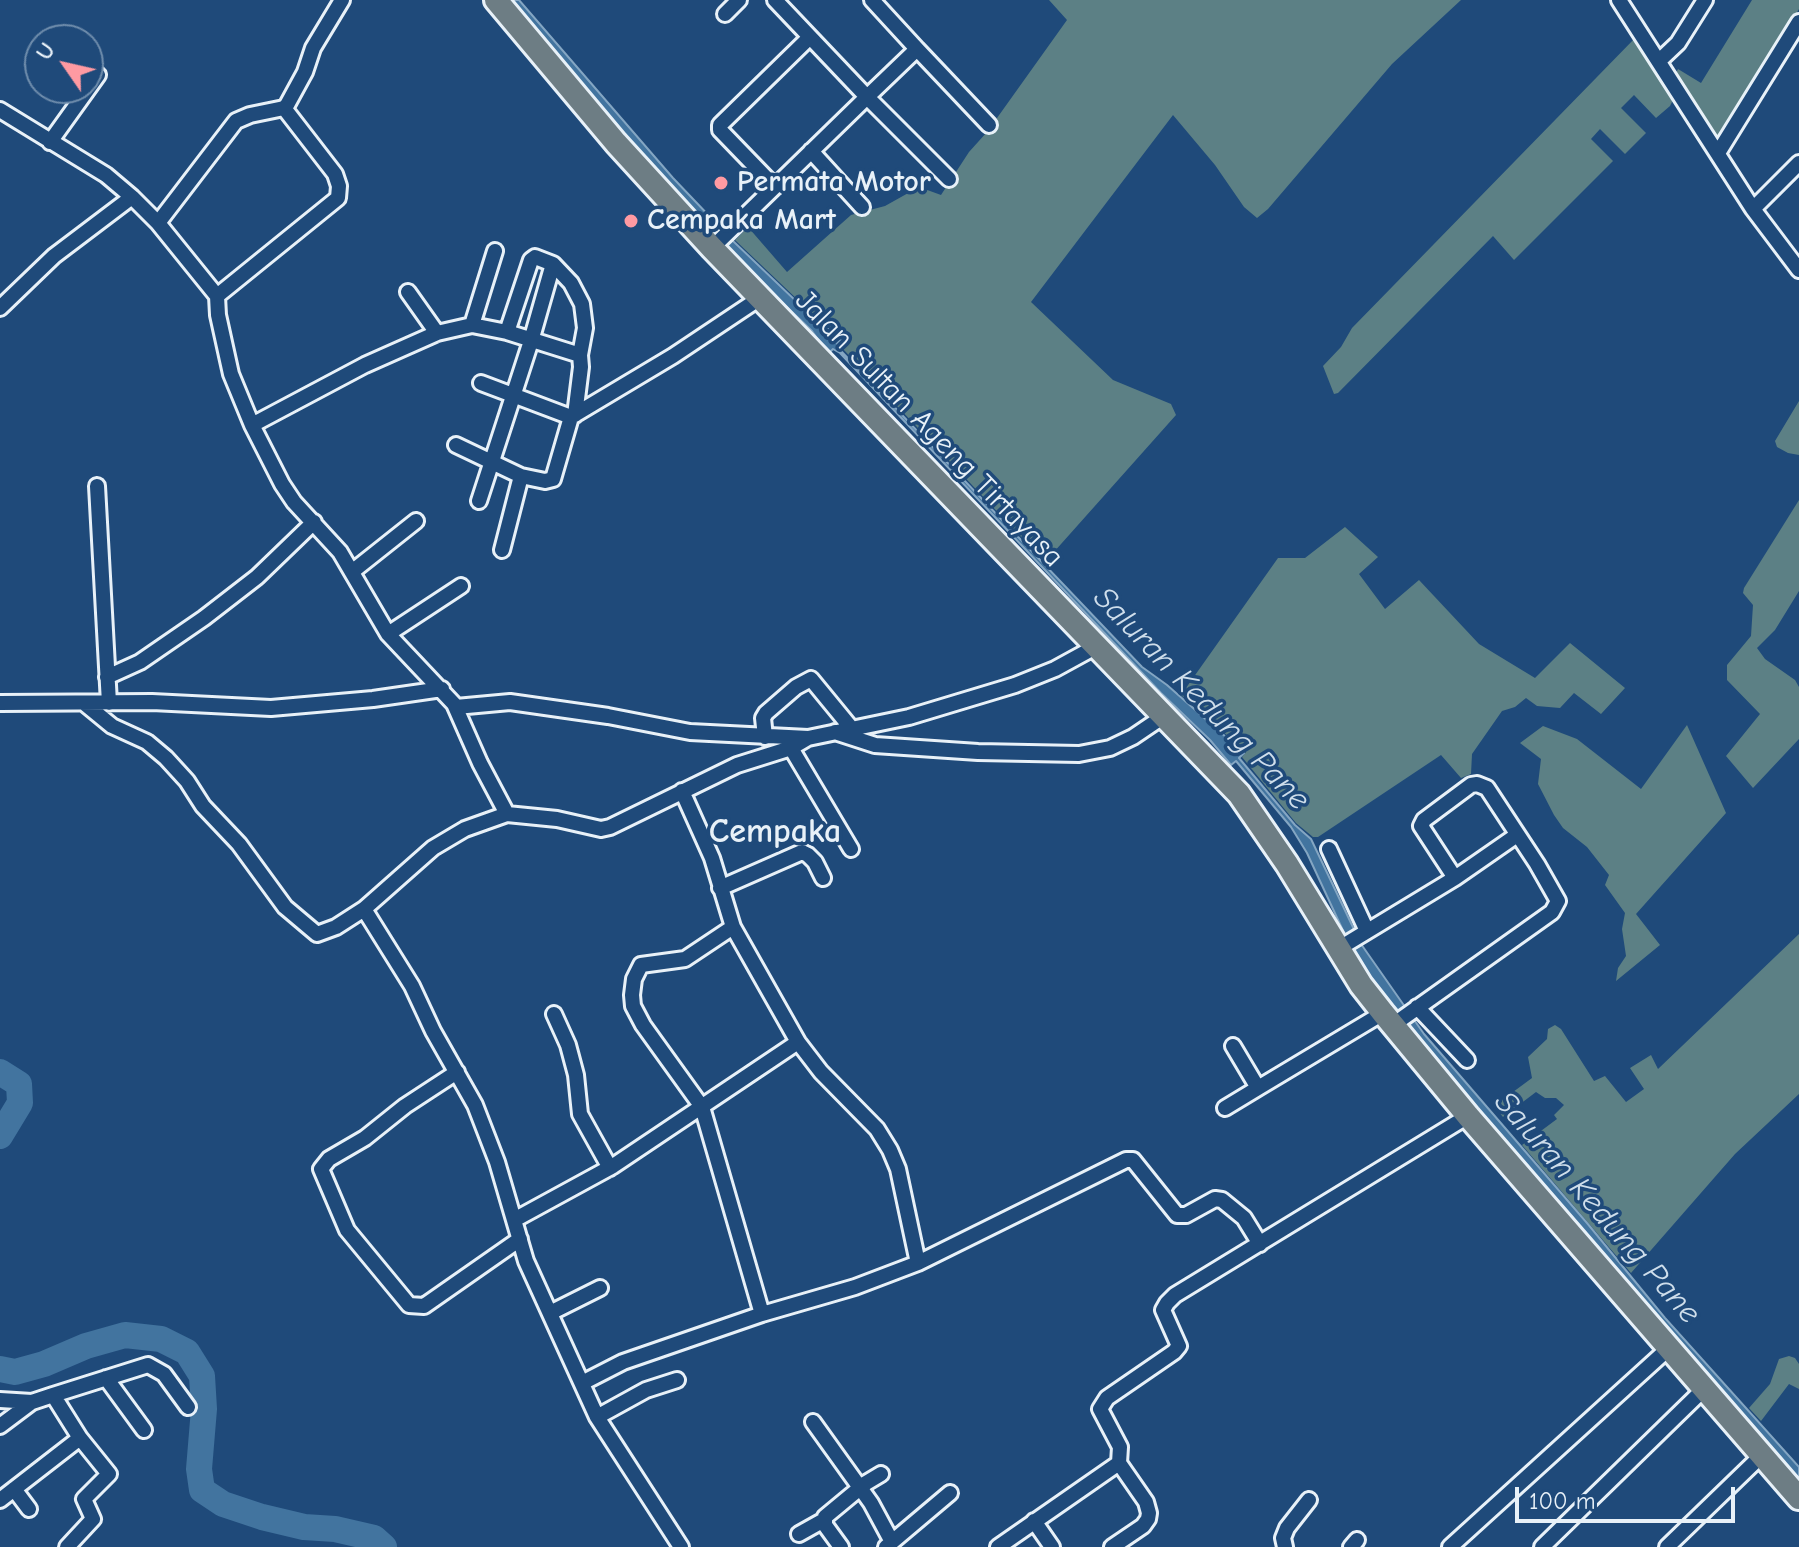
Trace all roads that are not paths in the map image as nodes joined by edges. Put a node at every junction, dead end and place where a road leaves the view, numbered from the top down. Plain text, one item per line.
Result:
1 (342, 0) edge
2 (496, 0) edge
3 (739, 0) edge
4 (775, 0) edge
5 (872, 0) edge
6 (1619, 0) edge
7 (1705, 0) edge
8 (725, 14) dead end
9 (1799, 22) edge
10 (810, 37) junction
11 (917, 49) junction
12 (1659, 61) junction
13 (867, 97) junction
14 (77, 104) edge
15 (284, 108) junction
16 (0, 110) edge
17 (989, 125) dead end
18 (50, 142) junction
19 (811, 151) junction
20 (1718, 153) junction
21 (1799, 163) edge
22 (949, 179) dead end
23 (775, 187) junction
24 (132, 197) junction
25 (862, 207) dead end
26 (1753, 209) junction
27 (158, 223) junction
28 (720, 241) junction
29 (495, 251) dead end
30 (553, 264) junction
31 (1799, 270) edge
32 (408, 292) dead end
33 (217, 296) junction
34 (760, 298) junction
35 (0, 308) edge
36 (472, 325) junction
37 (507, 332) junction
38 (437, 333) junction
39 (531, 341) junction
40 (580, 355) junction
41 (481, 383) dead end
42 (512, 394) junction
43 (573, 416) junction
44 (252, 425) junction
45 (456, 445) dead end
46 (492, 460) junction
47 (521, 476) junction
48 (97, 486) dead end
49 (479, 501) dead end
50 (416, 521) dead end
51 (314, 522) junction
52 (502, 550) dead end
53 (353, 571) junction
54 (461, 586) dead end
55 (388, 634) junction
56 (1097, 646) junction
57 (107, 677) junction
58 (449, 698) junction
59 (0, 703) edge
60 (87, 703) junction
61 (107, 703) junction
62 (1164, 716) junction
63 (852, 729) junction
64 (835, 732) junction
65 (765, 737) junction
66 (808, 738) junction
67 (791, 748) junction
68 (682, 791) junction
69 (507, 814) junction
70 (1517, 835) junction
71 (851, 849) dead end
72 (1329, 849) dead end
73 (823, 878) dead end
74 (1455, 878) junction
75 (720, 888) junction
76 (364, 909) junction
77 (733, 927) junction
78 (1364, 932) junction
79 (1341, 946) junction
80 (554, 1014) dead end
81 (1400, 1016) junction
82 (798, 1042) junction
83 (1233, 1046) dead end
84 (1467, 1060) dead end
85 (457, 1072) junction
86 (1258, 1088) junction
87 (702, 1107) junction
88 (1225, 1108) dead end
89 (1468, 1116) junction
90 (610, 1168) junction
91 (514, 1220) junction
92 (520, 1239) junction
93 (1260, 1244) junction
94 (918, 1263) junction
95 (600, 1288) dead end
96 (550, 1313) junction
97 (762, 1314) junction
98 (1669, 1348) junction
99 (106, 1378) junction
100 (677, 1380) dead end
101 (582, 1383) junction
102 (1704, 1389) junction
103 (53, 1395) junction
104 (0, 1400) edge
105 (32, 1402) junction
106 (188, 1407) dead end
107 (597, 1417) junction
108 (813, 1422) dead end
109 (0, 1426) edge
110 (144, 1430) dead end
111 (80, 1438) junction
112 (1761, 1456) junction
113 (1119, 1463) junction
114 (881, 1474) dead end
115 (860, 1488) junction
116 (14, 1489) junction
117 (950, 1493) dead end
118 (1799, 1498) edge
119 (0, 1500) edge
120 (1309, 1500) dead end
121 (29, 1509) dead end
122 (824, 1520) junction
123 (1034, 1521) junction
124 (799, 1534) dead end
125 (889, 1544) edge
126 (67, 1547) edge
127 (681, 1547) edge
128 (841, 1547) edge
129 (998, 1547) edge
130 (1052, 1547) edge
131 (1112, 1547) edge
132 (1285, 1547) edge
133 (1450, 1547) edge
134 (1542, 1547) edge
135 (1667, 1547) edge

1 - 15 street
2 - 28 main road, Jalan Sultan Ageng Tirtayasa
3 - 8 street
4 - 10 street
5 - 11 street
6 - 12 street
7 - 12 street
9 - 20 street
10 - 13 street
10 - 23 street
11 - 13 street
11 - 17 street
12 - 20 street
13 - 19 street
13 - 22 street
14 - 18 street
15 - 27 street
15 - 33 street
16 - 18 street
18 - 24 street
19 - 23 street
19 - 25 street
20 - 26 street
21 - 26 street
23 - 28 street
24 - 27 street
24 - 35 street
26 - 31 street
27 - 33 street
28 - 34 main road, Jalan Sultan Ageng Tirtayasa
29 - 36 street
30 - 37 street
30 - 39 street
30 - 40 street
32 - 38 street
33 - 44 street
34 - 43 street
34 - 56 main road, Jalan Sultan Ageng Tirtayasa
36 - 37 street
36 - 38 street
37 - 39 street
38 - 44 street
39 - 40 street
39 - 42 street
40 - 43 street
41 - 42 street
42 - 43 street
42 - 46 street
43 - 47 street
44 - 51 street
45 - 46 street
46 - 47 street
46 - 49 street
47 - 52 street
48 - 57 street
50 - 53 street
51 - 53 street
51 - 57 street
53 - 55 street
54 - 55 street
55 - 58 street
56 - 62 main road, Jalan Sultan Ageng Tirtayasa
56 - 63 street
57 - 61 street
58 - 61 street
58 - 65 street
58 - 69 street
59 - 60 street
60 - 61 street
60 - 76 street
62 - 64 street
62 - 79 main road, Jalan Sultan Ageng Tirtayasa
63 - 64 street
63 - 65 street
64 - 66 street
65 - 66 street
66 - 67 street
67 - 68 street
67 - 71 street
68 - 69 street
68 - 75 street
69 - 76 street
70 - 74 street
70 - 74 street
70 - 81 street
72 - 78 street
73 - 75 street
74 - 78 street
75 - 77 street
76 - 85 street
77 - 82 street
77 - 87 street
78 - 79 street
79 - 81 main road, Jalan Sultan Ageng Tirtayasa
80 - 90 street
81 - 84 street
81 - 86 street
81 - 89 main road, Jalan Sultan Ageng Tirtayasa
82 - 87 street
82 - 94 street
83 - 86 street
85 - 91 street
85 - 92 street
86 - 88 street
87 - 90 street
87 - 97 street
89 - 93 street
89 - 98 main road, Jalan Sultan Ageng Tirtayasa
90 - 91 street
91 - 92 street
92 - 96 street
93 - 94 street
93 - 113 street
94 - 97 street
95 - 96 street
96 - 101 street
97 - 101 street
98 - 102 main road, Jalan Sultan Ageng Tirtayasa
98 - 133 street
99 - 103 street
99 - 106 street
99 - 110 street
100 - 107 street
101 - 107 street
102 - 112 main road, Jalan Sultan Ageng Tirtayasa
102 - 134 street
103 - 105 street
103 - 111 street
104 - 105 street
105 - 109 street
107 - 127 street
108 - 115 street
111 - 116 street
111 - 126 street
112 - 118 main road, Jalan Sultan Ageng Tirtayasa
112 - 135 street
113 - 123 street
113 - 131 street
114 - 115 street
115 - 122 street
115 - 125 street
116 - 119 street
116 - 121 street
117 - 125 street
120 - 132 street
122 - 124 street
122 - 128 street
123 - 129 street
123 - 130 street

